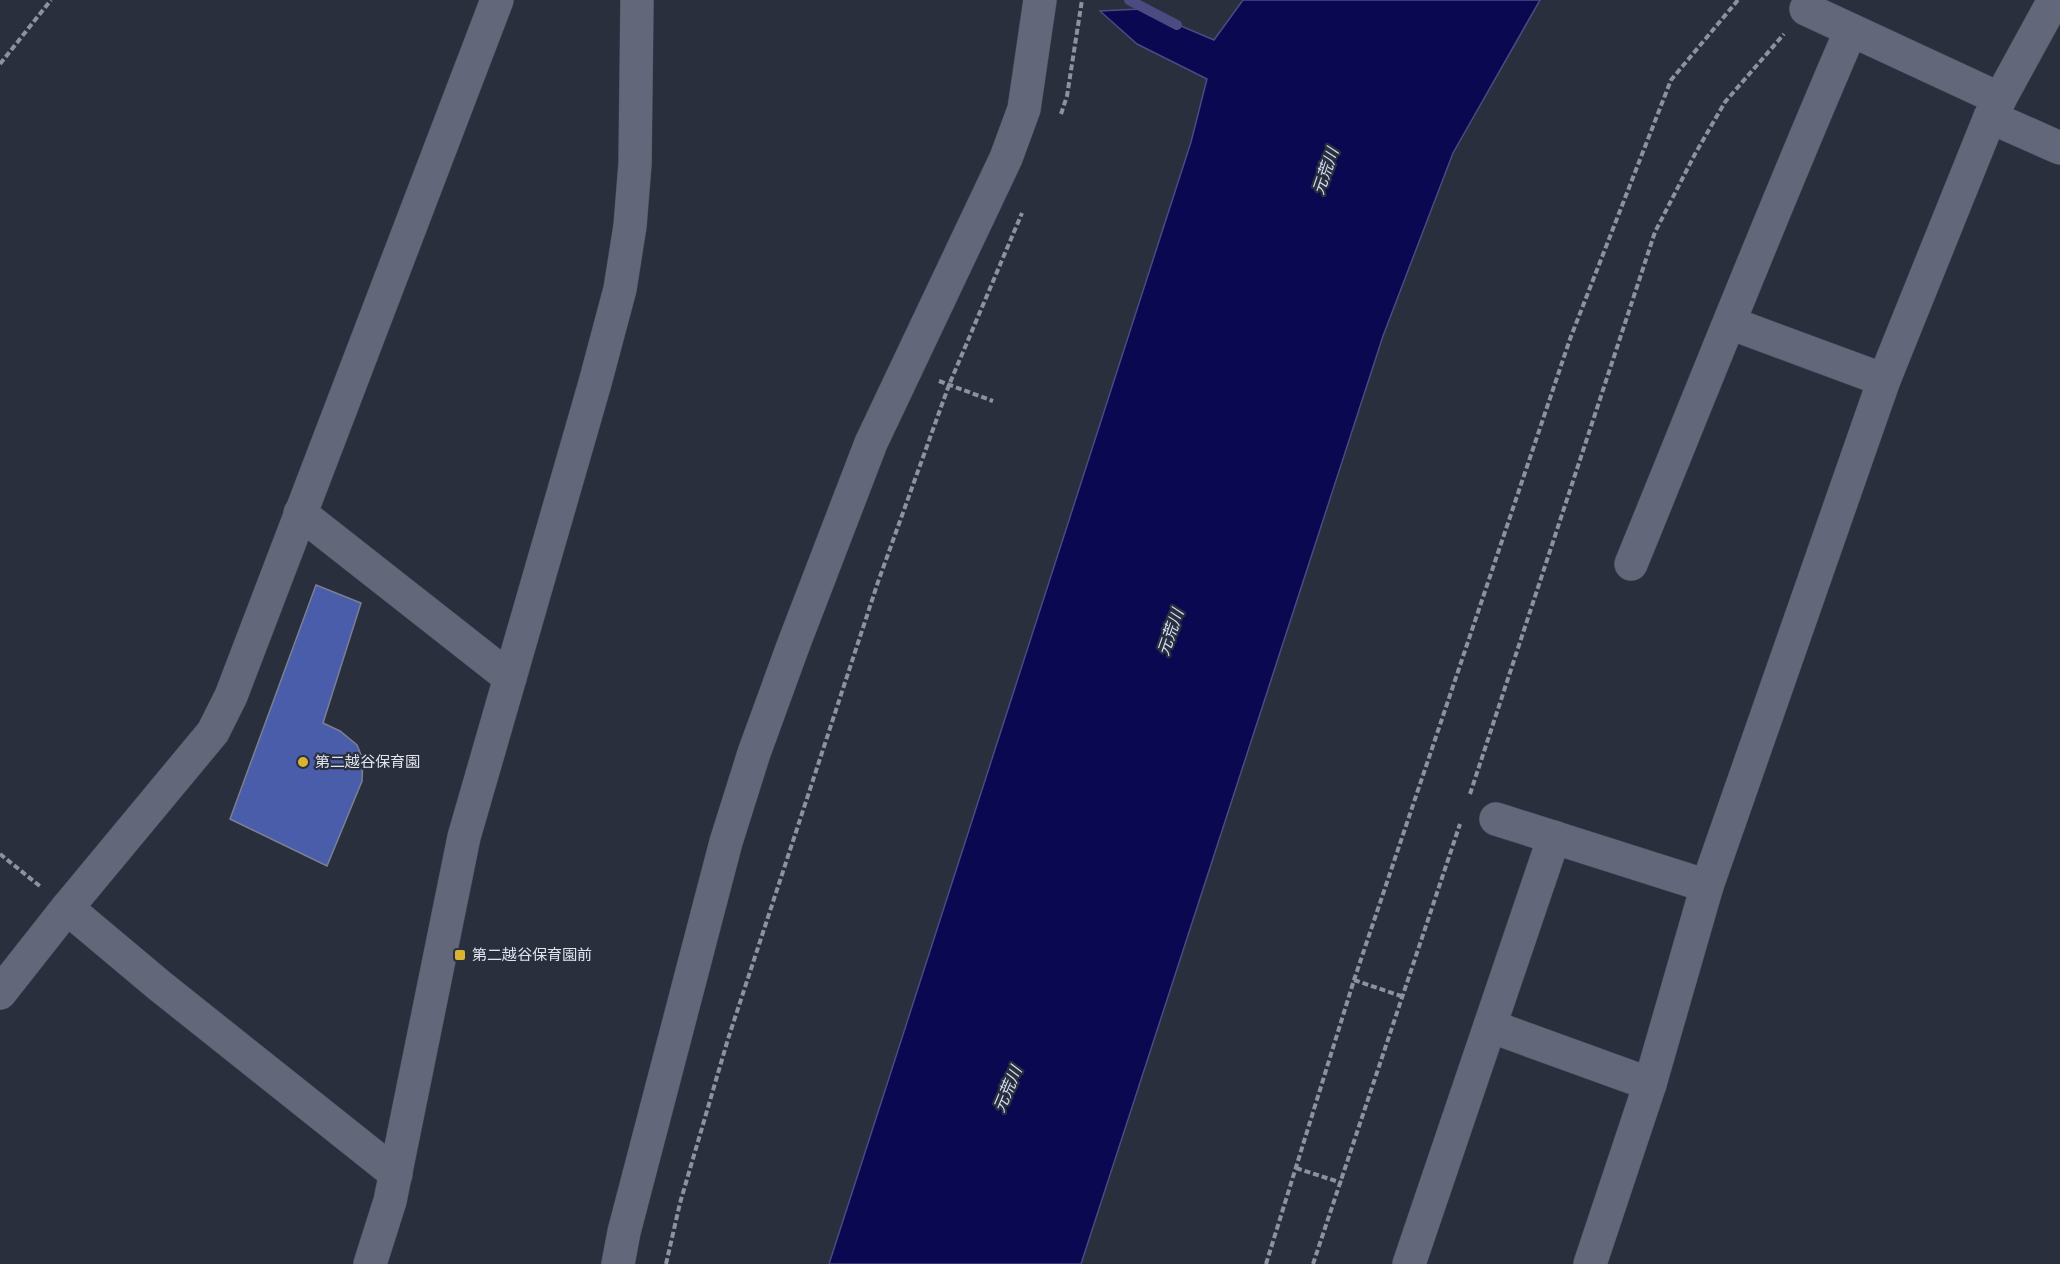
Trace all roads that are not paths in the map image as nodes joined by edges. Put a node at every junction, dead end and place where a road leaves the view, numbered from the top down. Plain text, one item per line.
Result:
1 (497, 0) edge
2 (637, 0) edge
3 (2054, 0) edge
4 (1030, 4) edge
5 (1806, 9) road end
6 (1851, 30) junction
7 (1995, 108) junction
8 (2060, 148) edge
9 (1730, 323) junction
10 (1884, 380) junction
11 (300, 513) junction
12 (1631, 564) dead end
13 (510, 678) junction
14 (1496, 819) dead end
15 (1554, 837) junction
16 (1707, 886) junction
17 (67, 908) junction
18 (0, 993) edge
19 (1490, 1026) junction
20 (1650, 1084) junction
21 (396, 1174) junction
22 (370, 1264) edge
23 (618, 1264) edge
24 (1409, 1264) edge
25 (1590, 1264) edge

1 - 11 street
2 - 13 street
3 - 7 street
4 - 23 street
5 - 6 street
6 - 7 street
6 - 9 street
7 - 8 street
7 - 10 street
9 - 10 street
9 - 12 street
10 - 16 street
11 - 13 street
11 - 17 street
13 - 21 street
14 - 15 street
15 - 16 street
15 - 19 street
16 - 20 street
17 - 18 street
17 - 21 street
19 - 20 street
19 - 24 street
20 - 25 street
21 - 22 street

